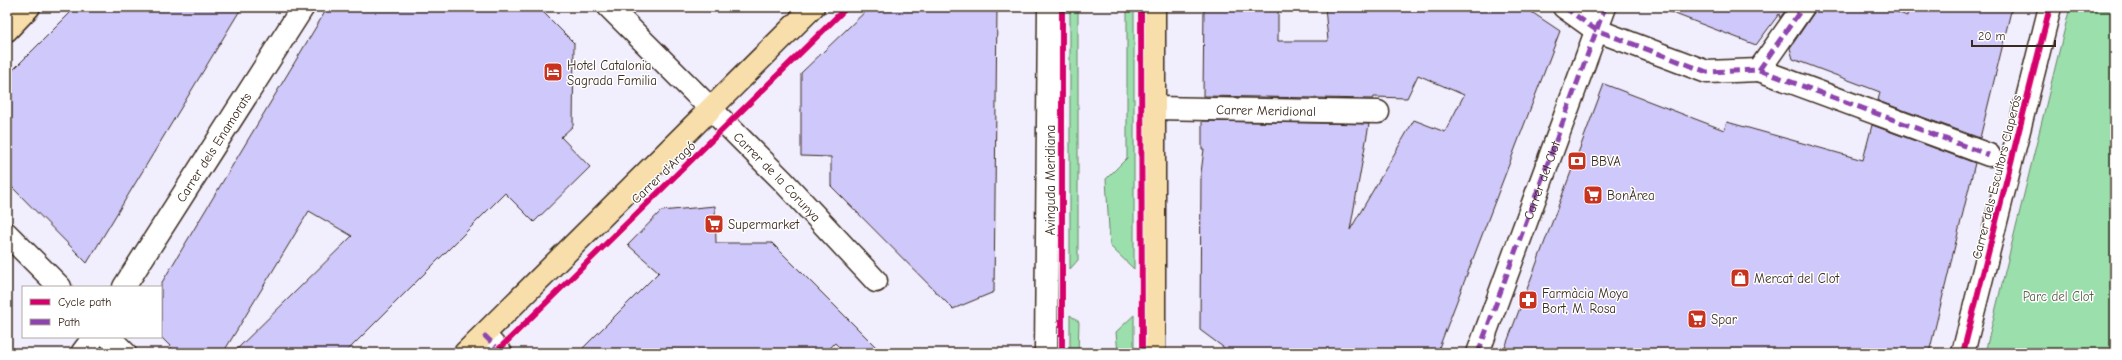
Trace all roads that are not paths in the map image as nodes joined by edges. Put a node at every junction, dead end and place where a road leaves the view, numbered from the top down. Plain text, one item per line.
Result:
1 (29, 7) edge
2 (303, 7) edge
3 (609, 7) edge
4 (813, 7) edge
5 (1049, 7) edge
6 (1154, 7) edge
7 (1564, 7) edge
8 (1605, 7) edge
9 (1804, 7) edge
10 (2050, 7) edge
11 (7, 30) edge
12 (1596, 30) junction
13 (1759, 70) junction
14 (1154, 108) junction
15 (711, 109) junction
16 (1378, 112) dead end
17 (1989, 155) dead end
18 (7, 234) edge
19 (876, 281) dead end
20 (59, 286) edge
21 (125, 286) edge
22 (484, 335) junction
23 (93, 338) edge
24 (110, 338) edge
25 (82, 353) edge
26 (125, 353) edge
27 (465, 353) edge
28 (502, 353) edge
29 (1046, 353) edge
30 (1154, 353) edge
31 (1158, 353) edge
32 (1478, 353) edge
33 (1963, 353) edge

1 - 11 main road
2 - 21 street, Carrer dels Enamorats
3 - 15 street, Carrer de la Corunya
4 - 15 main road, Carrer d'Aragó
5 - 29 street, Avinguda Meridiana
6 - 14 main road
7 - 12 street
8 - 12 street, Carrer del Clot
9 - 13 street
10 - 33 street, Carrer dels Escultors Claperós
12 - 13 street
12 - 32 street, Carrer del Clot
13 - 17 street
14 - 16 street, Carrer Meridional
14 - 30 main road
15 - 19 street, Carrer de la Corunya
15 - 22 main road, Carrer d'Aragó
18 - 20 street
22 - 27 main road, Carrer d'Aragó
22 - 28 street
23 - 25 street
24 - 26 street
30 - 31 street

